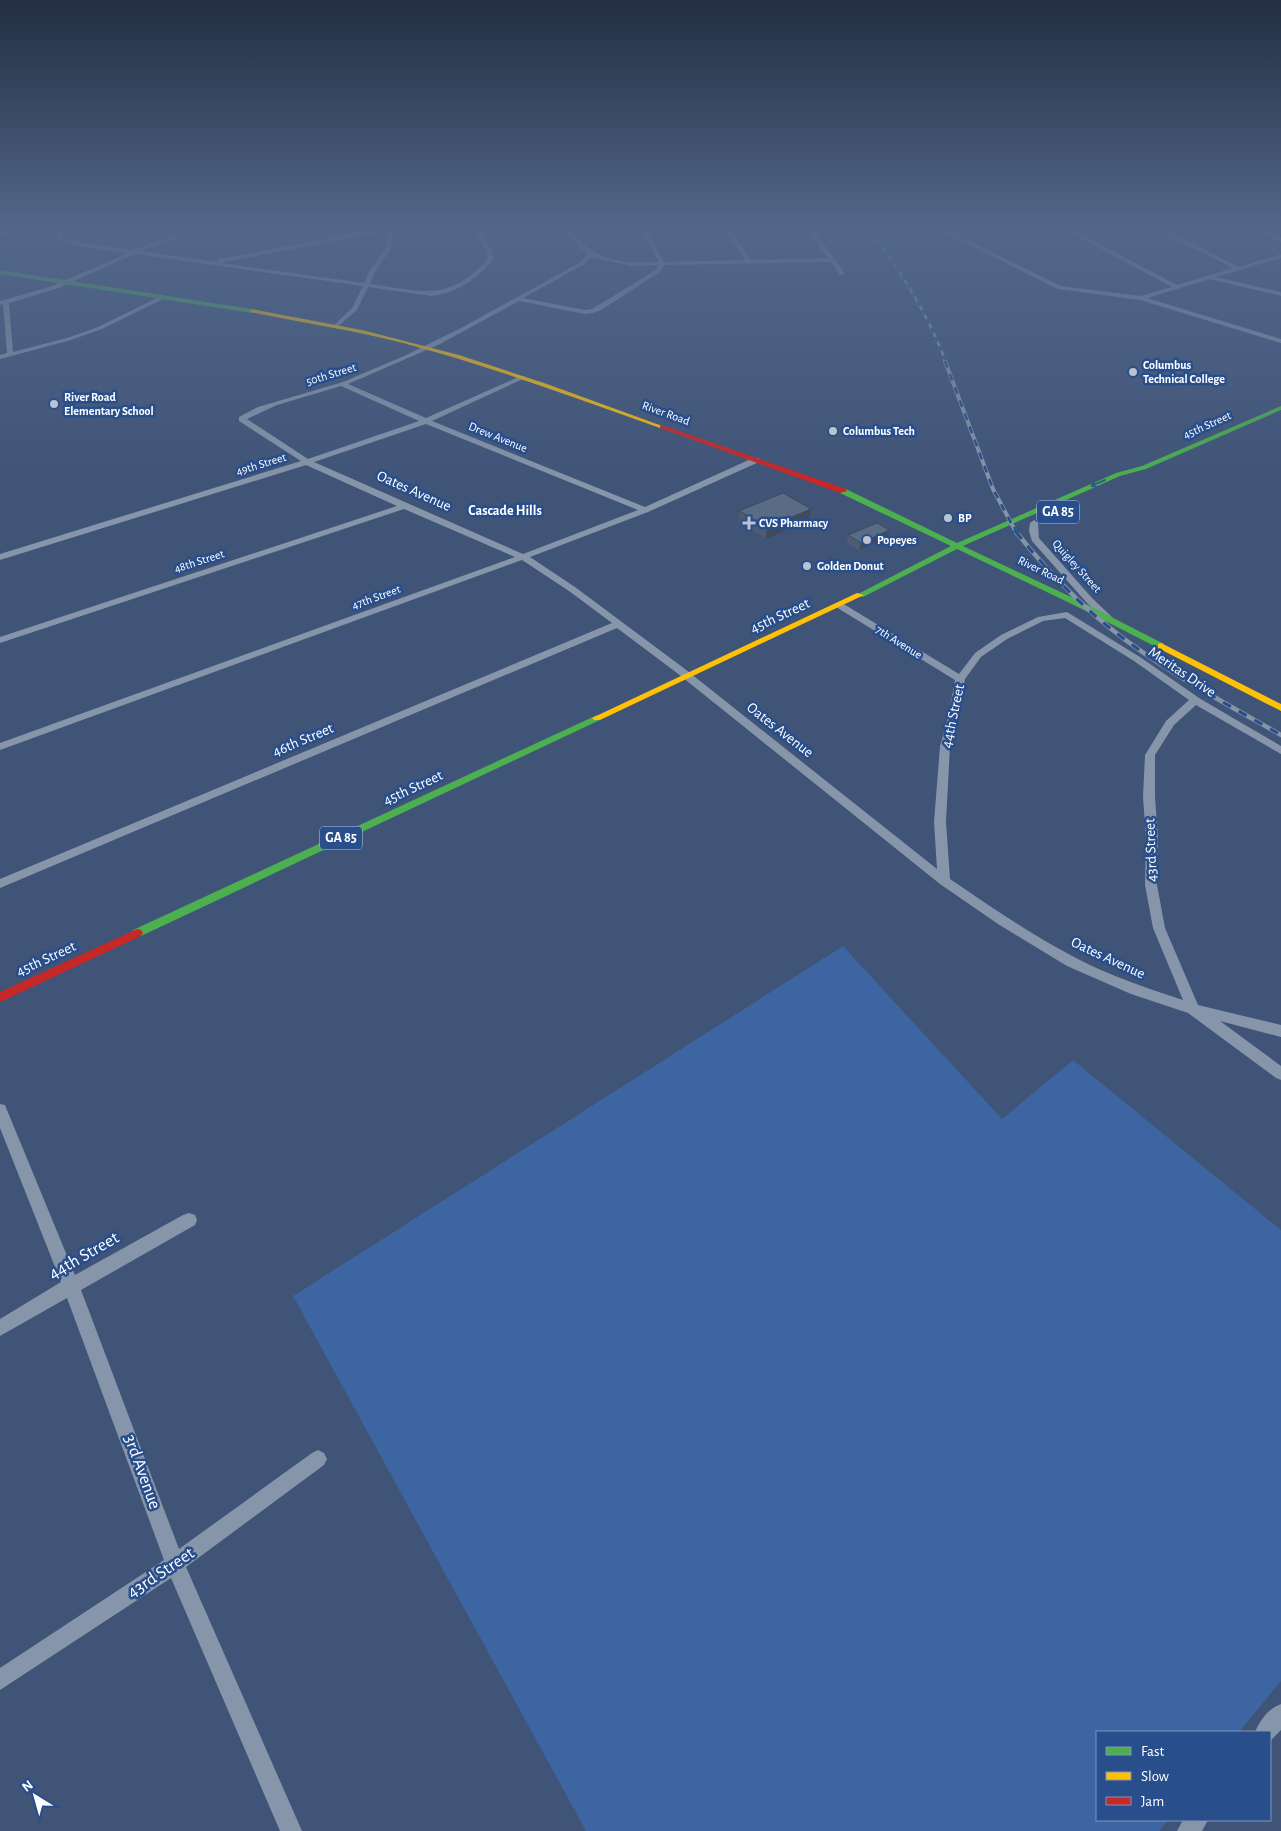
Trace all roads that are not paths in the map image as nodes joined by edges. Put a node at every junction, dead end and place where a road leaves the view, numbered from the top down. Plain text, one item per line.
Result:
1 (4, 312) edge
2 (132, 312) edge
3 (255, 312) edge
4 (352, 312) edge
5 (493, 312) edge
6 (1188, 312) edge
7 (336, 326) junction
8 (1281, 341) edge
9 (428, 348) junction
10 (10, 354) junction
11 (0, 357) edge
12 (522, 377) junction
13 (342, 384) junction
14 (1281, 408) edge
15 (426, 421) junction
16 (249, 425) joint
17 (756, 460) junction
18 (308, 462) junction
19 (1144, 468) junction
20 (407, 505) junction
21 (646, 510) junction
22 (1034, 523) junction
23 (958, 546) junction
24 (970, 552) junction
25 (0, 557) edge
26 (523, 557) junction
27 (839, 605) junction
28 (1067, 615) joint
29 (1112, 621) junction
30 (618, 624) junction
31 (0, 640) edge
32 (687, 677) junction
33 (960, 679) junction
34 (1195, 700) junction
35 (1280, 706) edge
36 (0, 747) edge
37 (1281, 751) edge
38 (944, 881) junction
39 (0, 884) edge
40 (0, 997) edge
41 (1193, 1009) junction
42 (1281, 1031) edge
43 (1281, 1074) edge
44 (0, 1110) edge
45 (189, 1220) dead end
46 (71, 1286) junction
47 (0, 1328) edge
48 (318, 1459) dead end
49 (175, 1564) junction
50 (0, 1680) edge
51 (1281, 1714) edge
52 (1267, 1731) edge
53 (1196, 1821) edge
54 (290, 1831) edge
55 (1188, 1831) edge

1 - 10 street
2 - 10 street
3 - 7 main road, River Road
4 - 7 street
5 - 9 street, 50th Street
6 - 8 street
7 - 9 main road, River Road
9 - 12 main road, River Road
9 - 13 street, 50th Street
10 - 11 street
12 - 15 street, 49th Street
12 - 17 main road, River Road
13 - 15 street, Drew Avenue
13 - 16 street, 50th Street
14 - 19 main road, 45th Street / GA 85
15 - 18 street, 49th Street
15 - 21 street, Drew Avenue
16 - 18 street, Oates Avenue
17 - 21 street, 47th Street
17 - 23 main road, River Road
18 - 20 street, Oates Avenue
18 - 25 street, 49th Street
19 - 22 main road, 45th Street / GA 85
19 -> 23 main road, 45th Street / GA 85
20 - 26 street, Oates Avenue
20 - 31 street, 48th Street
21 - 26 street, 47th Street
24 -> 22 main road, 45th Street / GA 85
22 - 29 street, Quigley Street
23 - 24 main road, River Road
23 - 27 main road, 45th Street / GA 85
24 - 27 main road, 45th Street / GA 85
24 - 29 main road, River Road
26 - 30 street, Oates Avenue
26 - 36 street, 47th Street
27 - 32 main road, 45th Street / GA 85
27 - 33 street, 7th Avenue
28 - 33 street, 44th Street
28 - 34 street, Meritas Drive
29 - 35 main road, River Road
30 - 32 street, Oates Avenue
30 - 39 street, 46th Street
32 - 38 street, Oates Avenue
32 - 40 main road, 45th Street / GA 85
33 - 38 street, 44th Street
34 - 37 street, Meritas Drive
34 - 41 street, 43rd Street
38 - 41 street, Oates Avenue
41 - 42 street
41 - 43 street, Oates Avenue
44 - 46 street, 3rd Avenue
45 - 46 street, 44th Street
46 - 47 street, 44th Street
46 - 49 street, 3rd Avenue
48 - 49 street, 43rd Street
49 - 50 street, 43rd Street
49 - 54 street, 3rd Avenue
51 - 52 street
53 - 55 street

